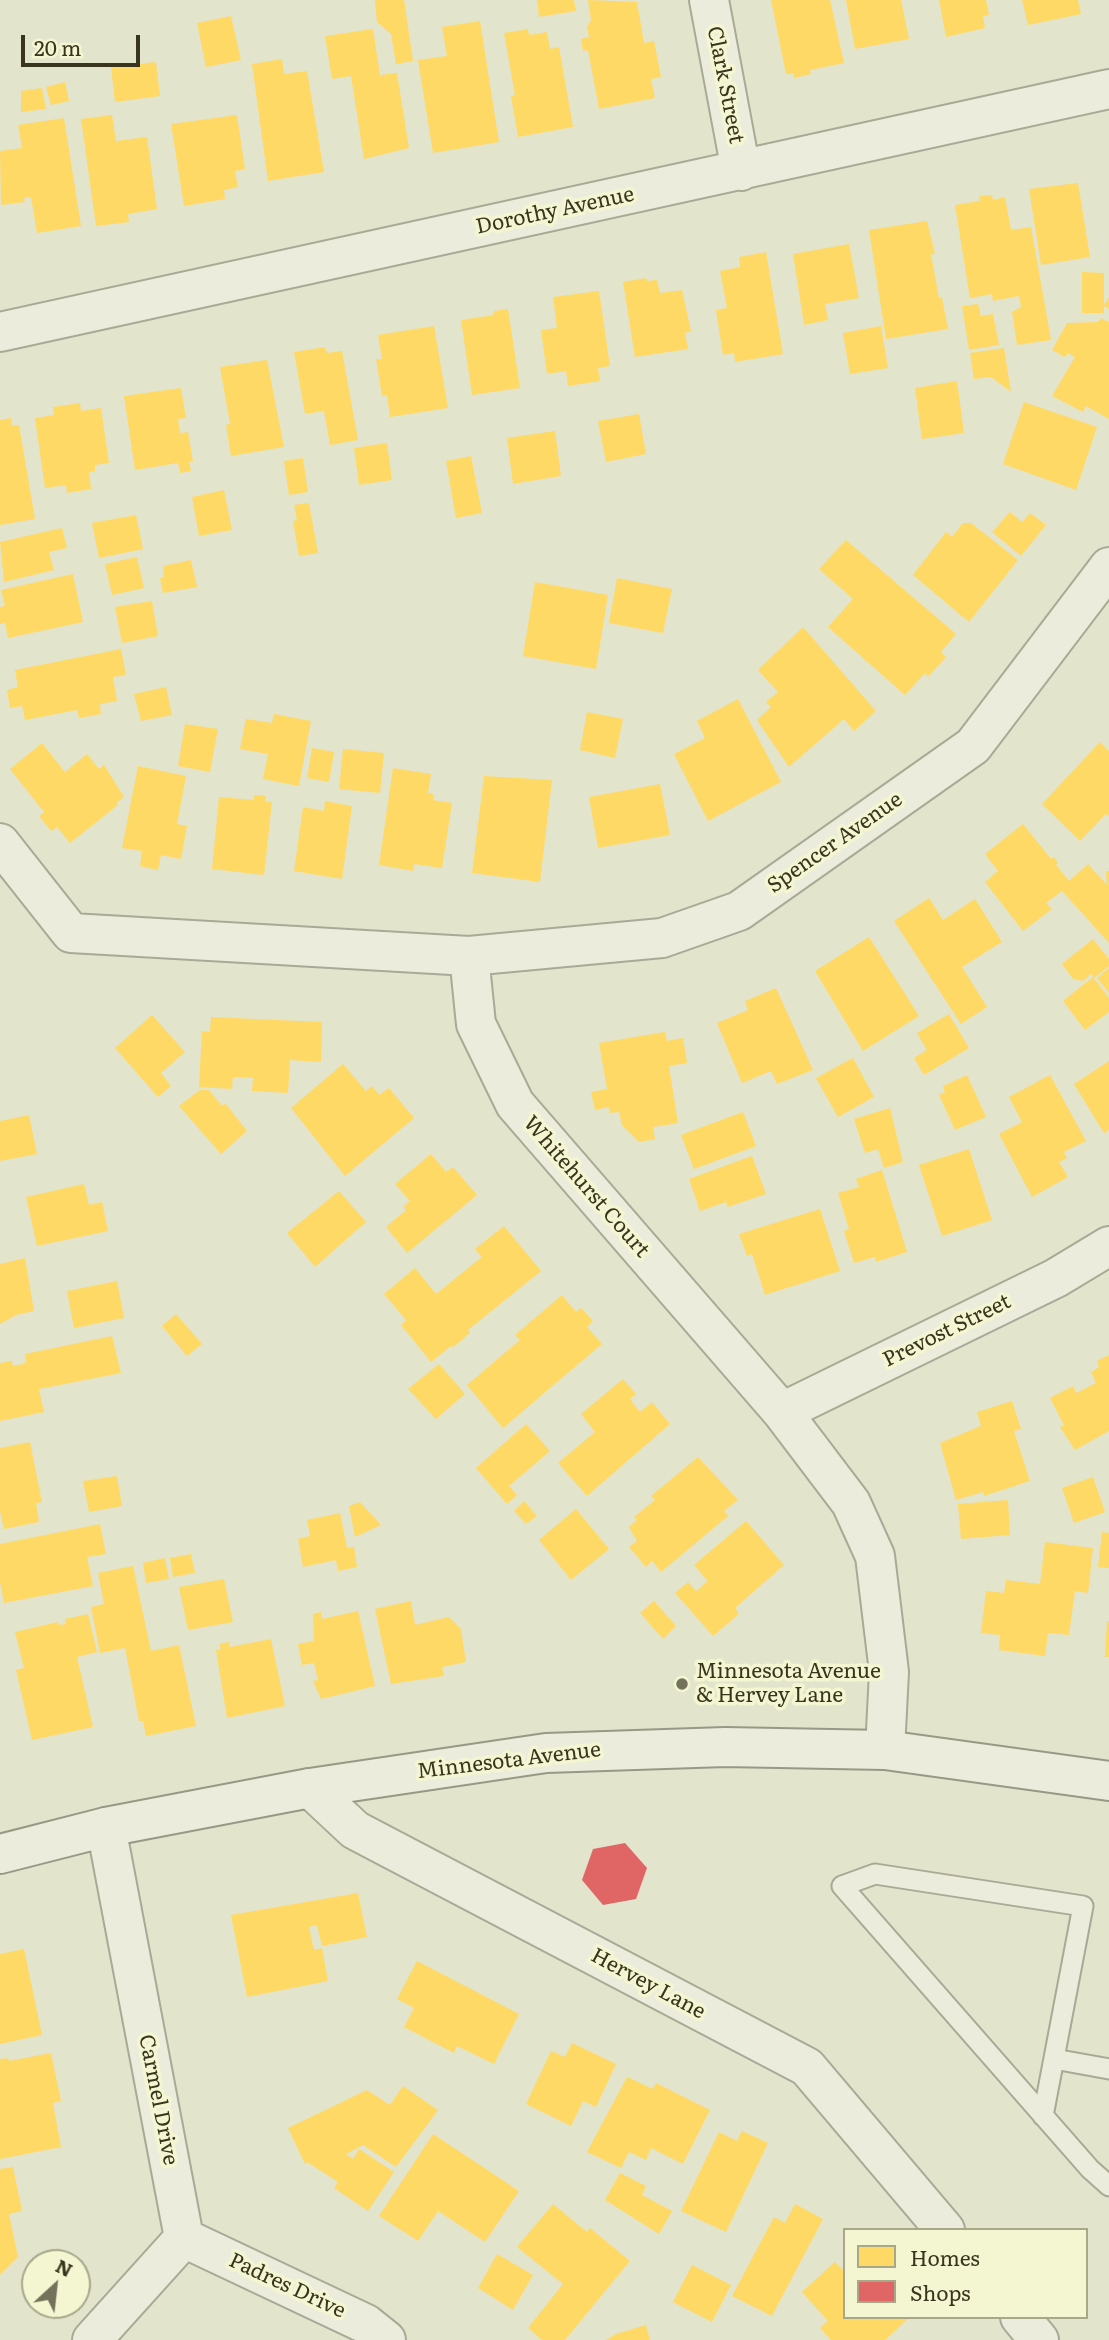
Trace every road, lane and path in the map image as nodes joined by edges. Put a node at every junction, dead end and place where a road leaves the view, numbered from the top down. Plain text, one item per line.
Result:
1 (709, 0) edge
2 (1109, 89) edge
3 (741, 171) junction
4 (0, 332) edge
5 (1109, 567) edge
6 (0, 843) edge
7 (469, 956) junction
8 (1109, 1246) edge
9 (782, 1412) junction
10 (885, 1750) junction
11 (1109, 1781) edge
12 (310, 1788) junction
13 (106, 1827) junction
14 (0, 1854) edge
15 (1054, 2059) junction
16 (1109, 2069) edge
17 (1043, 2116) junction
18 (1109, 2186) edge
19 (944, 2228) edge
20 (184, 2238) junction
21 (1022, 2319) edge
22 (92, 2340) edge
23 (386, 2340) edge
24 (1039, 2340) edge

1 - 3 street, Clark Street
2 - 3 street, Dorothy Avenue
3 - 4 street, Dorothy Avenue
5 - 7 street, Spencer Avenue
6 - 7 street
7 - 9 street, Whitehurst Court
8 - 9 street, Prevost Street
9 - 10 street, Whitehurst Court
10 - 11 street, Minnesota Avenue
10 - 12 street, Minnesota Avenue
12 - 13 street, Minnesota Avenue
12 - 19 street, Hervey Lane
13 - 14 street, Minnesota Avenue
13 - 20 street, Carmel Drive
15 - 16 lane
15 - 17 lane
15 - 17 lane
17 - 18 lane
20 - 22 street
20 - 23 street, Padres Drive
21 - 24 street

